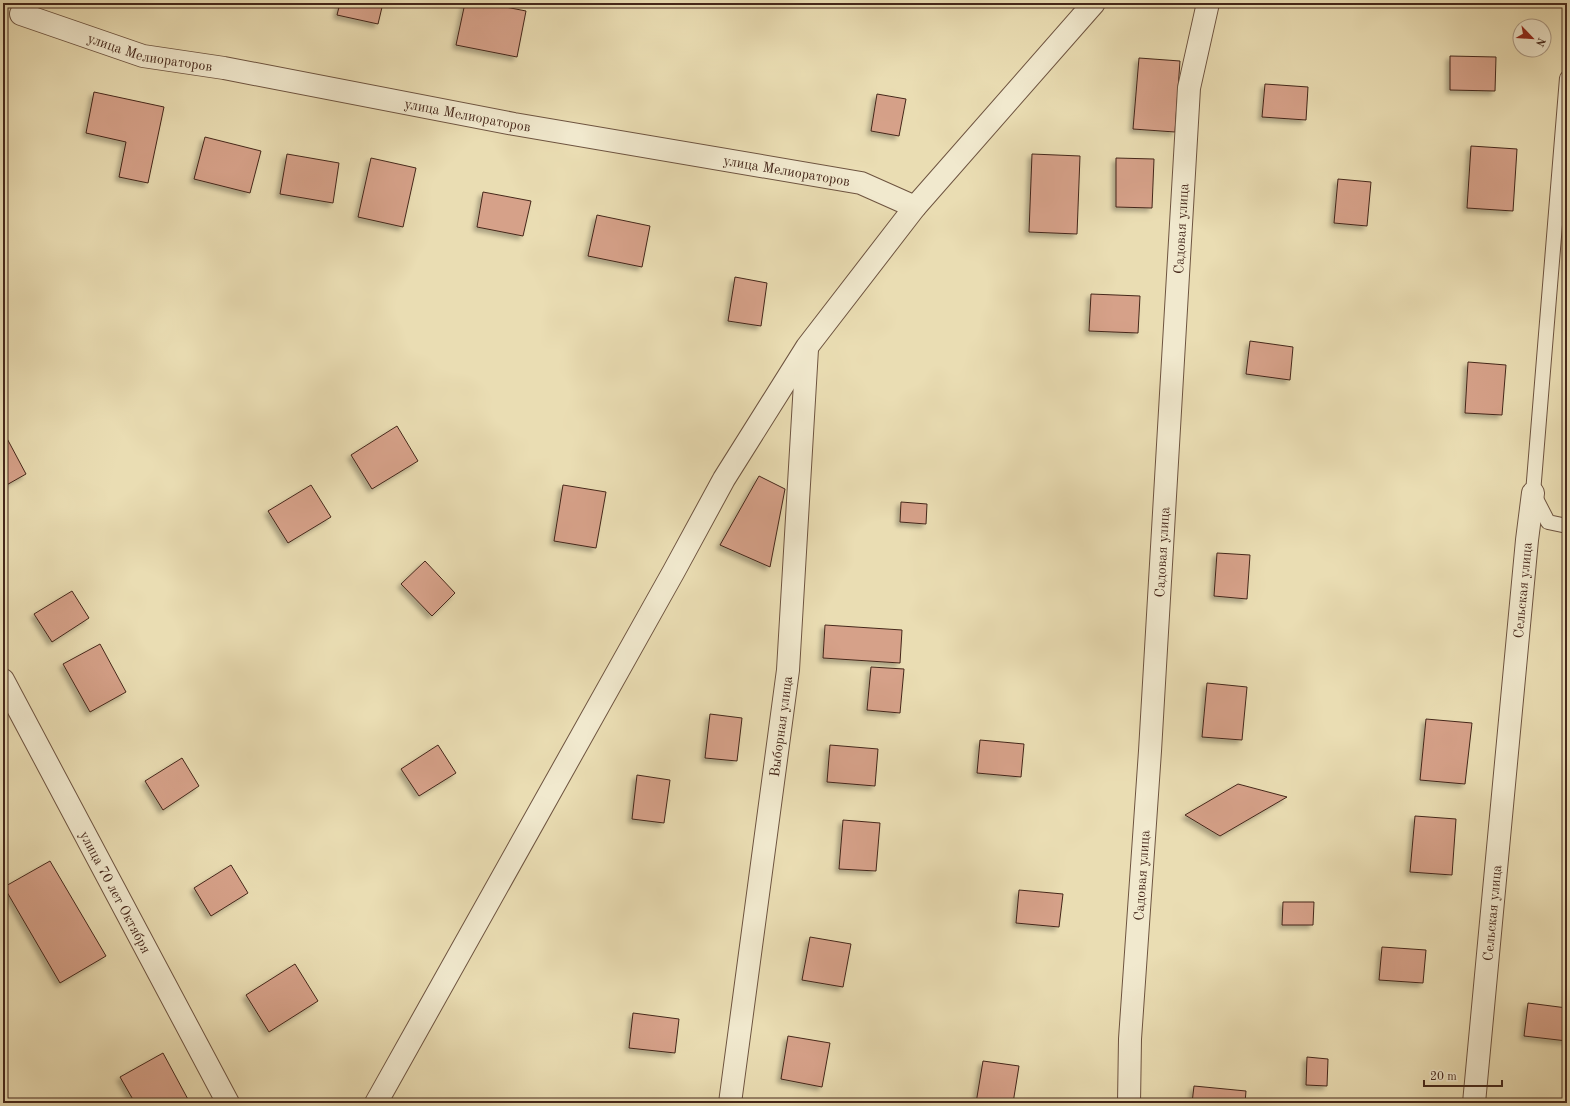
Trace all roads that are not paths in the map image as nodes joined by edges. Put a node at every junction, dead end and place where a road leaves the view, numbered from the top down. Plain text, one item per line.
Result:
1 (1094, 3) edge
2 (1208, 3) edge
3 (21, 14) dead end
4 (1567, 78) edge
5 (915, 206) junction
6 (807, 347) junction
7 (1533, 492) junction
8 (1567, 526) edge
9 (3, 680) edge
10 (228, 1103) edge
11 (376, 1103) edge
12 (730, 1103) edge
13 (1129, 1103) edge
14 (1474, 1103) edge

1 - 5 street
2 - 13 street, Садовая улица
3 - 5 street, улица Мелиораторов
4 - 7 lane, Сельская улица
5 - 6 street
6 - 11 street
6 - 12 street, Выборная улица
7 - 8 lane
7 - 14 street, Сельская улица
9 - 10 street, улица 70 лет Октября

